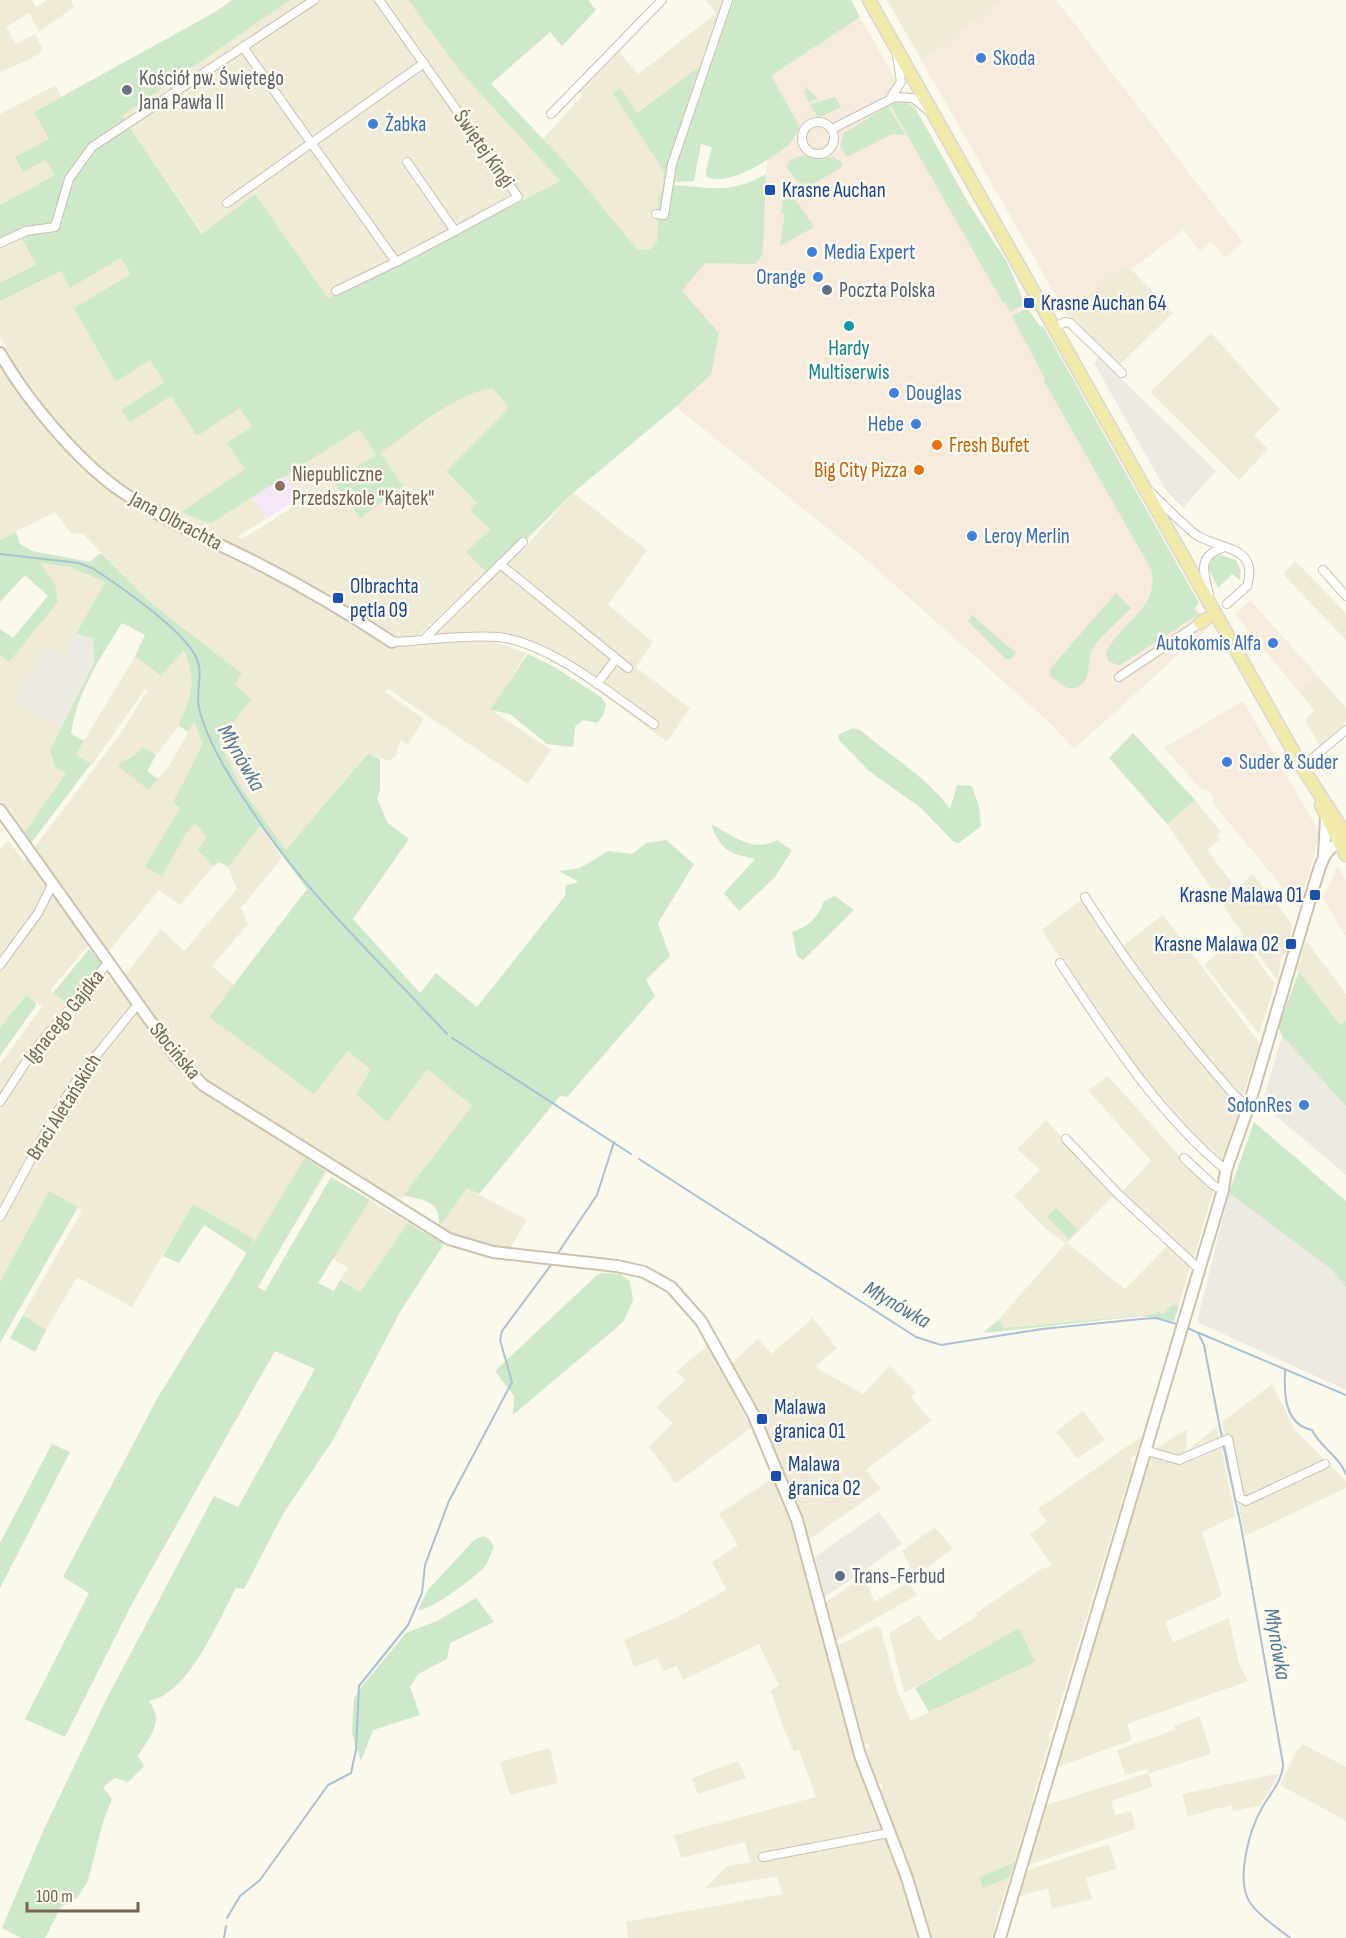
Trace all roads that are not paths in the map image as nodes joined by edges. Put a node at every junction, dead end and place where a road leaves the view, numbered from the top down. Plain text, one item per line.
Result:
1 (314, 0) edge
2 (379, 0) edge
3 (662, 0) edge
4 (728, 0) edge
5 (869, 0) edge
6 (243, 47) junction
7 (896, 48) junction
8 (423, 63) junction
9 (890, 98) junction
10 (550, 114) dead end
11 (934, 115) junction
12 (832, 129) junction
13 (310, 144) junction
14 (407, 162) dead end
15 (227, 203) dead end
16 (656, 214) dead end
17 (455, 231) junction
18 (0, 243) edge
19 (396, 262) junction
20 (336, 291) dead end
21 (1054, 327) junction
22 (0, 352) edge
23 (1122, 373) dead end
24 (1143, 485) junction
25 (523, 542) dead end
26 (1226, 547) junction
27 (500, 564) junction
28 (1323, 570) dead end
29 (1346, 596) edge
30 (1211, 604) junction
31 (1227, 604) dead end
32 (1203, 621) dead end
33 (425, 638) junction
34 (392, 642) joint
35 (616, 658) junction
36 (628, 668) dead end
37 (1119, 677) dead end
38 (597, 684) junction
39 (654, 724) dead end
40 (1346, 730) edge
41 (1302, 767) junction
42 (0, 810) edge
43 (1332, 821) junction
44 (1344, 841) edge
45 (1346, 855) edge
46 (1324, 857) junction
47 (52, 885) junction
48 (1085, 897) dead end
49 (108, 963) junction
50 (1060, 963) dead end
51 (0, 965) edge
52 (138, 1004) junction
53 (0, 1102) edge
54 (1249, 1105) junction
55 (1066, 1138) dead end
56 (1184, 1158) dead end
57 (1226, 1170) junction
58 (1223, 1190) junction
59 (0, 1218) edge
60 (1199, 1269) junction
61 (1144, 1450) junction
62 (1325, 1464) dead end
63 (889, 1833) junction
64 (764, 1857) dead end
65 (925, 1938) edge
66 (1000, 1938) edge

1 - 6 street
2 - 8 street, Świętej Kingi
3 - 10 street
4 - 16 street
5 - 7 main road
6 - 13 street
6 - 18 street
7 - 9 street
7 - 11 main road
8 - 13 street
8 - 17 street, Świętej Kingi
9 - 11 street
9 - 12 street
11 - 21 main road
12 - 12 street
13 - 15 street
13 - 19 street
14 - 17 street
17 - 19 street
19 - 20 street
21 - 23 street
21 - 24 main road
22 - 34 street, Jana Olbrachta
24 - 26 street
24 - 30 main road
25 - 27 street
26 - 30 street
26 - 31 street
27 - 33 street
27 - 35 street
28 - 29 street
30 - 41 main road
32 - 37 street
33 - 34 street
33 - 38 street
35 - 36 street
35 - 38 street
38 - 39 street
40 - 41 street
41 - 43 main road
42 - 47 street, Słocińska
43 - 44 main road
43 - 46 street
44 - 45 main road
44 - 46 street
46 - 54 street
47 - 49 street, Słocińska
47 - 51 street
48 - 54 street
49 - 52 street, Słocińska
49 - 53 street, Ignacego Gajdka
50 - 57 street
52 - 59 street, Braci Aletańskich
52 - 63 street, Słocińska
54 - 57 street
55 - 60 street
56 - 58 street
57 - 58 street
58 - 60 street
60 - 61 street
61 - 62 street
61 - 66 street
63 - 64 street
63 - 65 street, Słocińska

